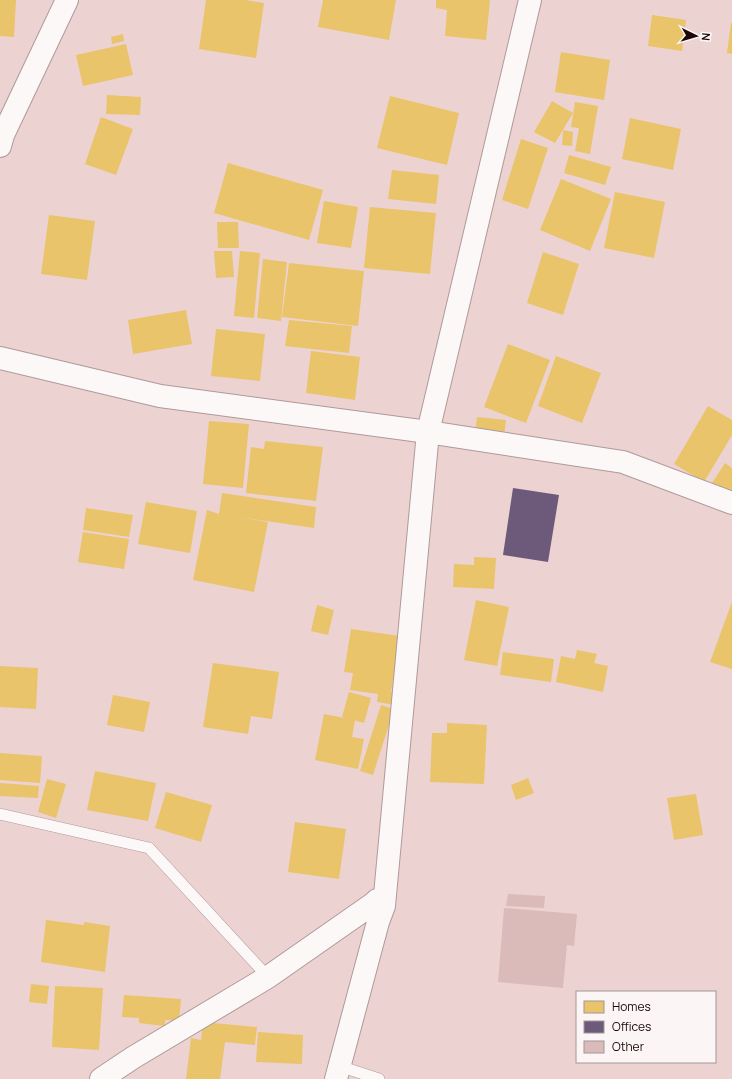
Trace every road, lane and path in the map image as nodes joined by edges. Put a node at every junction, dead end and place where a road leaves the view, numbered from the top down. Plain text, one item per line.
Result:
1 (67, 0) edge
2 (530, 0) edge
3 (0, 146) edge
4 (0, 358) edge
5 (428, 432) junction
6 (732, 503) edge
7 (0, 814) edge
8 (384, 898) junction
9 (268, 976) junction
10 (338, 1072) edge
11 (101, 1079) edge
12 (379, 1079) edge

1 - 3 street
2 - 5 street
4 - 5 street
5 - 6 street
5 - 8 street
7 - 9 lane
8 - 9 street
8 - 10 street
9 - 11 street
10 - 12 lane

